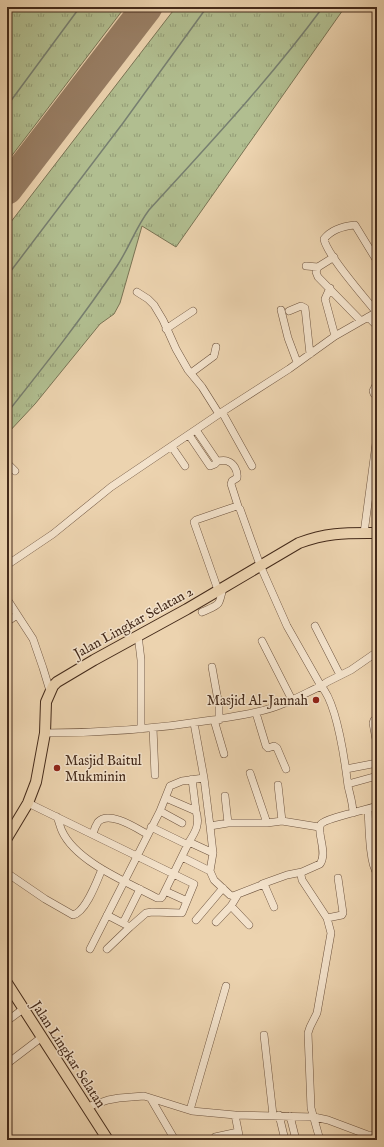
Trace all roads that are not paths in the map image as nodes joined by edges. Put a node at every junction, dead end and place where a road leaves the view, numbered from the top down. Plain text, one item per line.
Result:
1 (334, 258) junction
2 (377, 261) edge
3 (306, 266) dead end
4 (318, 268) junction
5 (330, 288) junction
6 (137, 292) dead end
7 (281, 310) dead end
8 (193, 311) dead end
9 (289, 311) dead end
10 (377, 312) edge
11 (368, 317) junction
12 (361, 321) junction
13 (377, 326) edge
14 (166, 329) junction
15 (335, 336) junction
16 (216, 347) dead end
17 (310, 354) junction
18 (297, 362) junction
19 (191, 374) junction
20 (377, 382) edge
21 (377, 395) edge
22 (221, 413) junction
23 (196, 430) junction
24 (189, 435) junction
25 (377, 436) edge
26 (172, 446) junction
27 (218, 461) junction
28 (7, 463) edge
29 (375, 463) edge
30 (185, 466) dead end
31 (252, 466) dead end
32 (15, 471) dead end
33 (238, 506) junction
34 (364, 533) junction
35 (377, 533) edge
36 (7, 565) edge
37 (260, 565) junction
38 (220, 589) junction
39 (7, 599) edge
40 (202, 612) dead end
41 (17, 615) junction
42 (7, 622) edge
43 (315, 626) dead end
44 (138, 636) junction
45 (262, 640) dead end
46 (377, 652) edge
47 (212, 667) dead end
48 (340, 675) junction
49 (321, 686) junction
50 (50, 691) junction
51 (292, 700) junction
52 (256, 713) junction
53 (377, 719) edge
54 (217, 720) junction
55 (194, 723) junction
56 (153, 728) junction
57 (141, 729) junction
58 (45, 733) junction
59 (377, 745) edge
60 (224, 754) dead end
61 (377, 763) edge
62 (286, 769) dead end
63 (346, 769) junction
64 (250, 772) dead end
65 (155, 775) dead end
66 (377, 776) edge
67 (192, 778) junction
68 (204, 778) junction
69 (348, 784) junction
70 (278, 785) dead end
71 (225, 796) dead end
72 (166, 798) junction
73 (28, 803) junction
74 (377, 806) edge
75 (368, 809) junction
76 (160, 811) junction
77 (196, 811) junction
78 (353, 814) junction
79 (57, 817) junction
80 (282, 821) junction
81 (182, 823) dead end
82 (228, 823) junction
83 (267, 823) junction
84 (210, 826) junction
85 (151, 827) junction
86 (319, 827) junction
87 (92, 834) junction
88 (148, 834) junction
89 (8, 836) edge
90 (189, 844) junction
91 (213, 853) junction
92 (137, 856) junction
93 (182, 857) junction
94 (102, 869) junction
95 (210, 871) junction
96 (302, 872) junction
97 (7, 873) edge
98 (377, 873) edge
99 (173, 874) junction
100 (338, 878) dead end
101 (124, 881) junction
102 (262, 884) junction
103 (223, 888) junction
104 (140, 889) junction
105 (165, 891) junction
106 (237, 896) junction
107 (161, 898) junction
108 (187, 901) junction
109 (232, 906) junction
110 (274, 907) dead end
111 (156, 912) junction
112 (107, 915) junction
113 (327, 918) junction
114 (196, 920) dead end
115 (216, 922) dead end
116 (123, 923) junction
117 (249, 925) dead end
118 (130, 927) junction
119 (90, 949) dead end
120 (107, 949) dead end
121 (7, 983) edge
122 (226, 986) dead end
123 (23, 1009) junction
124 (7, 1021) edge
125 (264, 1035) dead end
126 (42, 1037) junction
127 (8, 1063) edge
128 (151, 1099) junction
129 (87, 1107) junction
130 (190, 1110) junction
131 (235, 1114) junction
132 (276, 1115) junction
133 (290, 1116) junction
134 (314, 1117) junction
135 (238, 1132) junction
136 (377, 1136) edge
137 (108, 1140) edge
138 (175, 1140) edge
139 (213, 1140) edge
140 (240, 1140) edge
141 (285, 1140) edge
142 (296, 1140) edge
143 (320, 1140) edge

1 - 2 street
1 - 4 street
1 - 10 street
3 - 4 street
4 - 5 street
5 - 12 street
5 - 15 street
6 - 14 street
7 - 18 street
8 - 14 street
9 - 17 street
10 - 11 street
11 - 12 street
11 - 13 street
12 - 15 street
14 - 19 street
15 - 17 street
16 - 19 street
17 - 18 street
18 - 22 street
19 - 22 street
20 - 21 street
22 - 23 street
22 - 31 street
23 - 24 street
23 - 27 street
24 - 26 street
24 - 27 street
25 - 29 street
26 - 30 street
26 - 36 street
27 - 33 street
28 - 32 street
29 - 34 street
33 - 37 street
33 - 38 street
34 - 35 highway, Jalan Lingkar Selatan 2
34 - 37 highway, Jalan Lingkar Selatan 2
37 - 38 highway, Jalan Lingkar Selatan 2
37 - 49 street
38 - 40 street
38 - 44 highway, Jalan Lingkar Selatan 2
39 - 41 street
41 - 42 street
41 - 50 street
43 - 48 street
44 - 50 highway, Jalan Lingkar Selatan 2
44 - 57 street
45 - 51 street
46 - 48 street
47 - 54 street
48 - 49 street
49 - 51 street
49 - 63 street
50 - 58 highway
51 - 52 street
52 - 54 street
52 - 62 street
53 - 59 street
54 - 55 street
54 - 60 street
55 - 56 street
55 - 68 street
56 - 57 street
56 - 65 street
57 - 58 street
58 - 73 highway
61 - 63 street
63 - 69 street
64 - 83 street
66 - 69 street
67 - 68 street
67 - 72 street
67 - 77 street
68 - 84 street
69 - 78 street
70 - 80 street
71 - 82 street
72 - 76 street
72 - 77 street
73 - 79 street
73 - 89 highway
74 - 75 street
75 - 78 street
75 - 98 street
76 - 81 street
76 - 85 street
77 - 90 street
78 - 86 street
79 - 87 street
79 - 94 street
80 - 83 street
80 - 86 street
82 - 83 street
82 - 84 street
84 - 91 street
85 - 88 street
85 - 90 street
86 - 96 street
87 - 88 street
87 - 92 street
88 - 92 street
90 - 91 street
90 - 93 street
91 - 95 street
92 - 99 street
92 - 101 street
93 - 95 street
93 - 99 street
94 - 97 street
94 - 101 street
95 - 103 street
96 - 102 street
96 - 113 street
99 - 105 street
99 - 108 street
100 - 113 street
101 - 104 street
101 - 112 street
102 - 106 street
102 - 110 street
103 - 106 street
103 - 114 street
104 - 107 street
104 - 116 street
105 - 107 street
105 - 108 street
106 - 109 street
107 - 111 street
108 - 111 street
109 - 115 street
109 - 117 street
111 - 118 street
112 - 116 street
112 - 119 street
113 - 134 street
116 - 118 street
118 - 120 street
121 - 123 highway, Jalan Lingkar Selatan
122 - 130 street
123 - 124 street
123 - 126 highway, Jalan Lingkar Selatan
125 - 132 street
126 - 127 street
126 - 129 highway, Jalan Lingkar Selatan
128 - 129 street
128 - 130 street
128 - 138 street
129 - 137 highway, Jalan Lingkar Selatan
130 - 131 street
131 - 132 street
131 - 135 street
132 - 133 street
132 - 141 street
133 - 134 street
133 - 142 street
134 - 136 street
134 - 143 street
135 - 139 street
135 - 140 street

